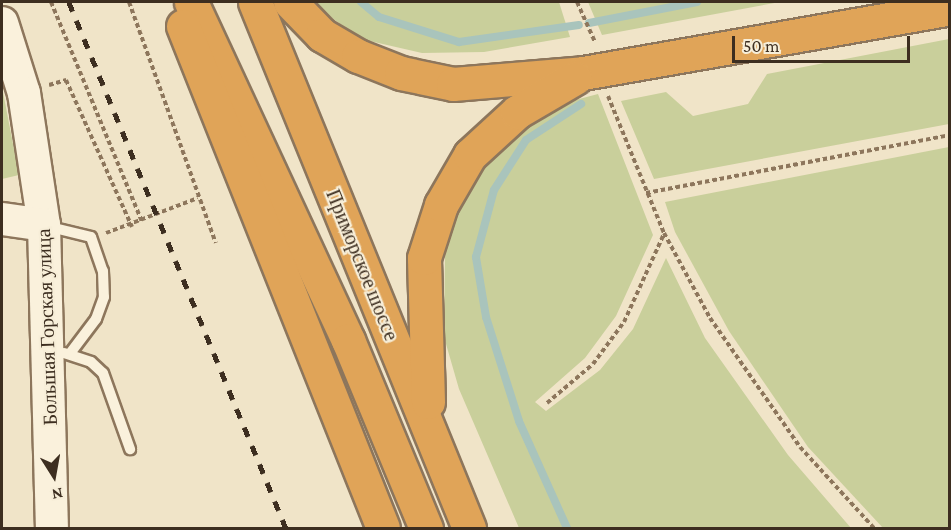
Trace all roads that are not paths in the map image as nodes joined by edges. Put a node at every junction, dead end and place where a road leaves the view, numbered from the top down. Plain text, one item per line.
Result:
1 (174, 2) edge
2 (191, 2) edge
3 (255, 2) edge
4 (290, 2) edge
5 (950, 8) edge
6 (2, 23) edge
7 (596, 71) junction
8 (2, 219) edge
9 (44, 225) junction
10 (61, 353) junction
11 (429, 431) junction
12 (130, 449) dead end
13 (420, 514) edge
14 (469, 523) edge
15 (52, 528) edge
16 (383, 528) edge

1 - 16 highway
2 - 13 highway
3 - 11 highway, Приморское шоссе
4 - 7 highway
5 - 7 highway
6 - 9 street, Большая Горская улица
7 - 11 highway
8 - 9 street
9 - 10 street, Большая Горская улица
9 - 10 lane
10 - 12 lane
10 - 15 street, Большая Горская улица
11 - 14 highway, Приморское шоссе

